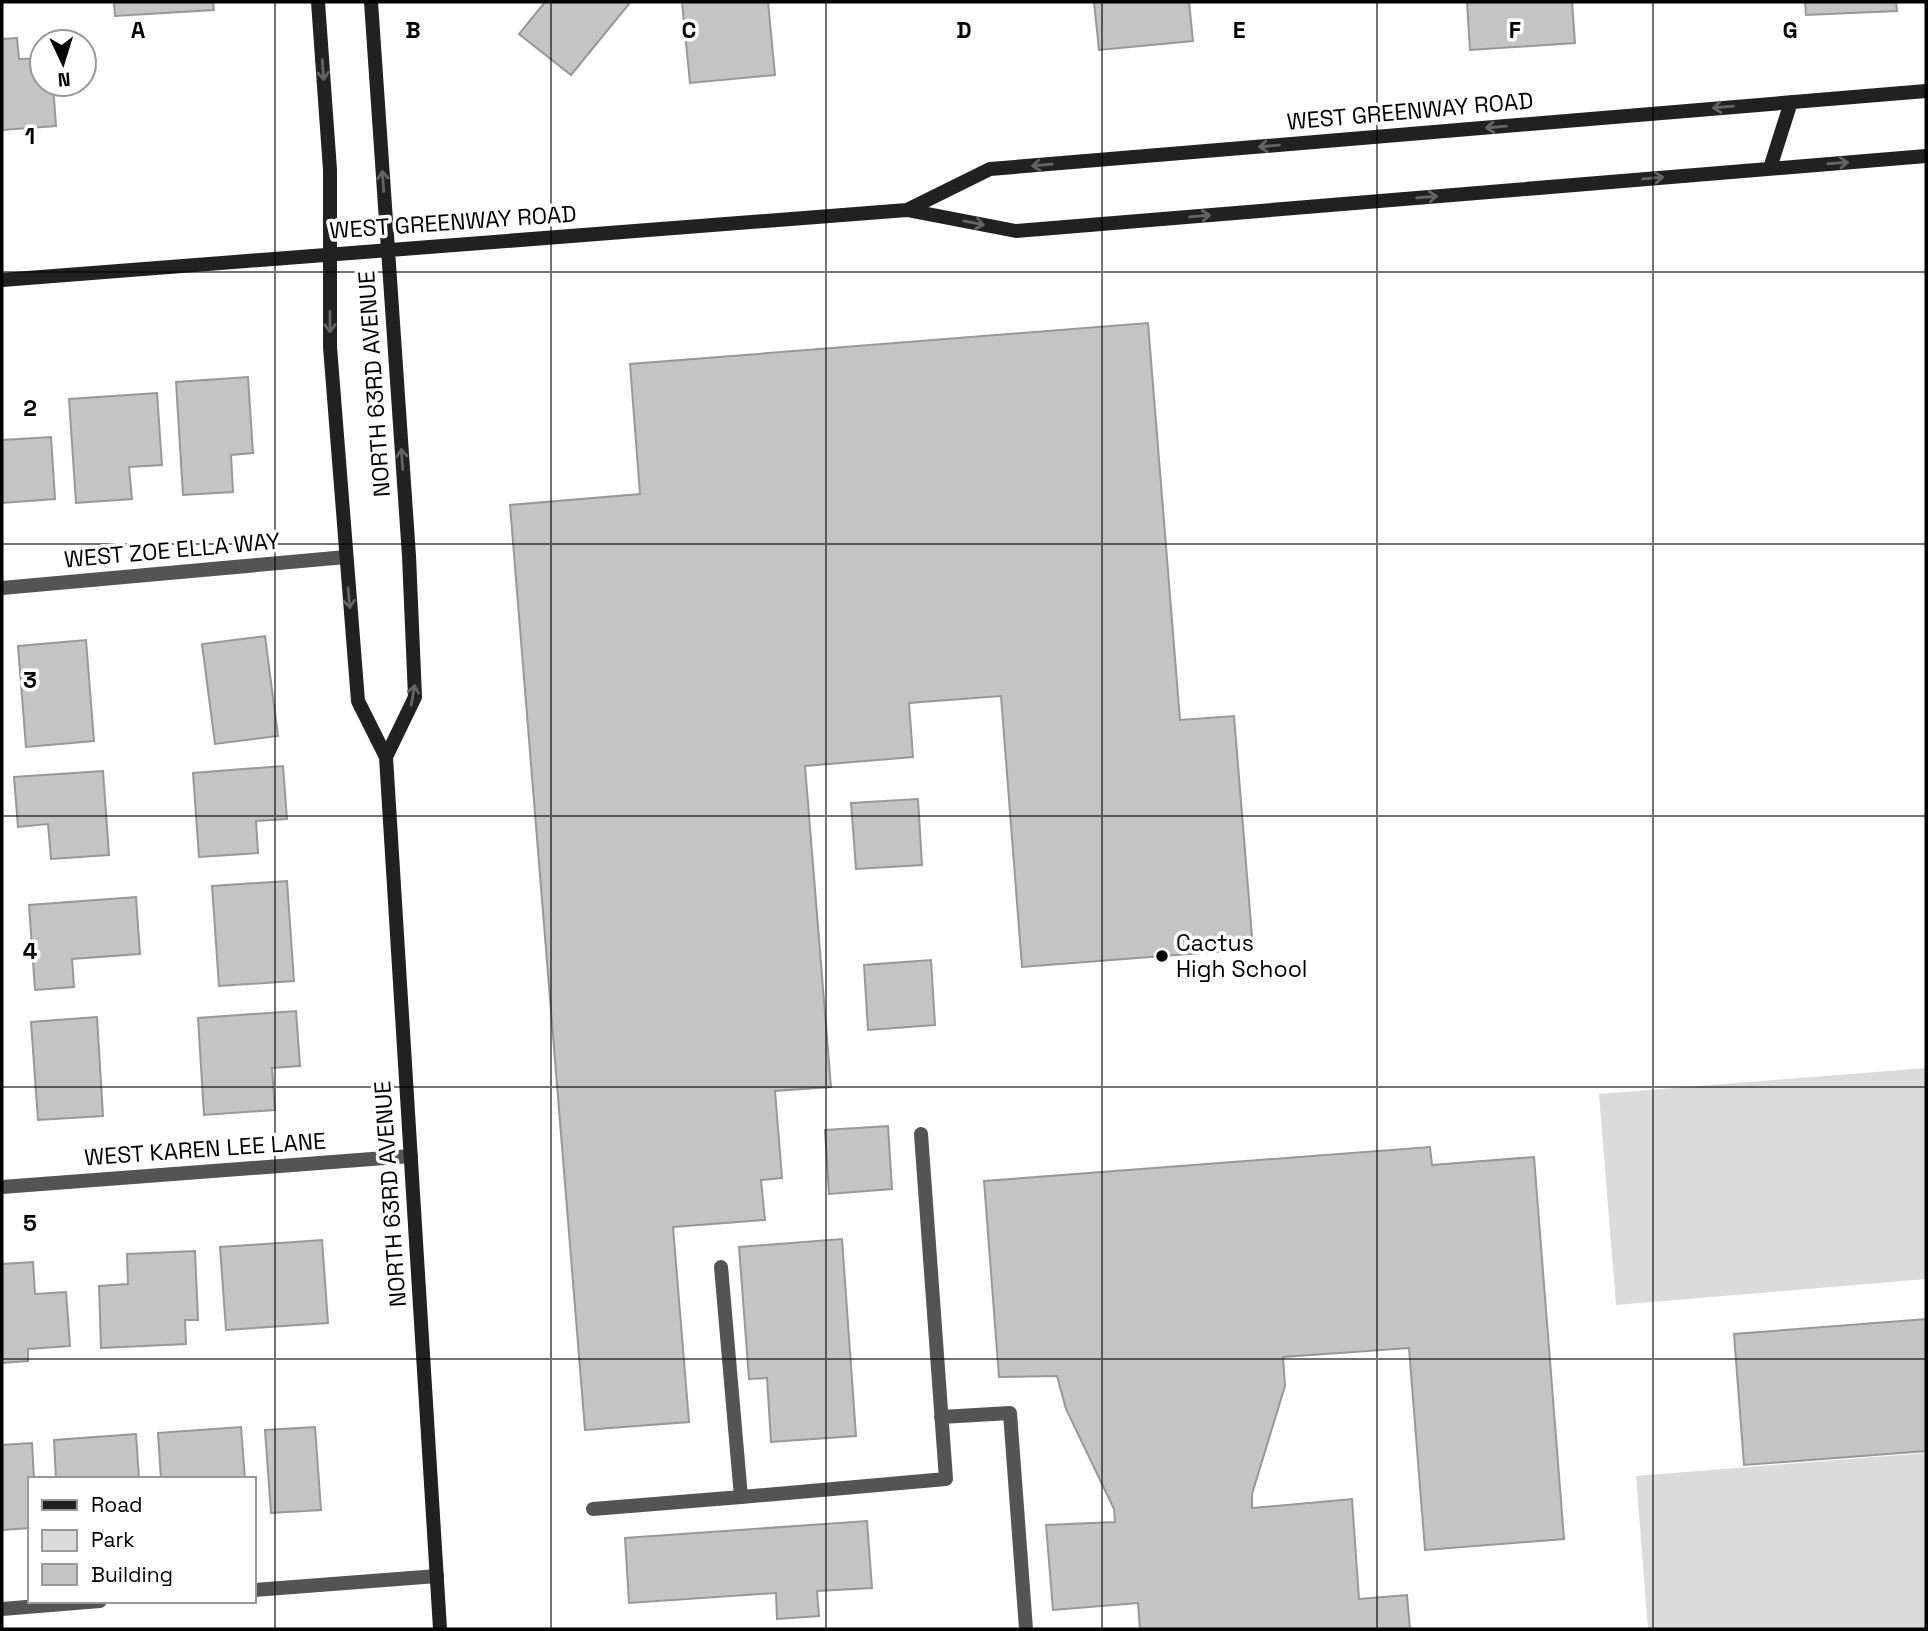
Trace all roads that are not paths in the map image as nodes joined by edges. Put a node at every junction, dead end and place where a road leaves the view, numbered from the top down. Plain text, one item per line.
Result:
1 (318, 2) edge
2 (371, 2) edge
3 (1926, 91) edge
4 (1791, 102) junction
5 (1926, 156) edge
6 (1770, 168) junction
7 (907, 210) junction
8 (387, 249) junction
9 (330, 254) junction
10 (2, 280) edge
11 (346, 557) junction
12 (2, 588) edge
13 (386, 757) junction
14 (920, 1134) dead end
15 (411, 1156) junction
16 (2, 1187) edge
17 (721, 1267) dead end
18 (941, 1417) junction
19 (741, 1497) junction
20 (593, 1509) dead end
21 (437, 1576) junction
22 (256, 1590) edge
23 (76, 1603) edge
24 (2, 1609) edge
25 (440, 1629) edge
26 (1026, 1629) edge

1 -> 9 main road, NORTH 63RD AVENUE
8 -> 2 main road, NORTH 63RD AVENUE
3 - 4 main road, WEST GREENWAY ROAD
4 - 6 main road
4 -> 7 main road, WEST GREENWAY ROAD
6 -> 5 main road, WEST GREENWAY ROAD
7 -> 6 main road, WEST GREENWAY ROAD
7 - 8 main road, WEST GREENWAY ROAD
8 - 9 main road, WEST GREENWAY ROAD
13 -> 8 main road, NORTH 63RD AVENUE
9 - 10 main road, WEST GREENWAY ROAD
9 -> 11 main road, NORTH 63RD AVENUE
11 - 12 street, WEST ZOE ELLA WAY
11 -> 13 main road, NORTH 63RD AVENUE
13 - 15 main road, NORTH 63RD AVENUE
14 - 18 street
15 - 16 street, WEST KAREN LEE LANE
15 - 21 main road, NORTH 63RD AVENUE
17 - 19 street
18 - 19 street
18 - 26 street
19 - 20 street
21 - 22 street
21 - 25 main road, NORTH 63RD AVENUE
23 - 24 street

